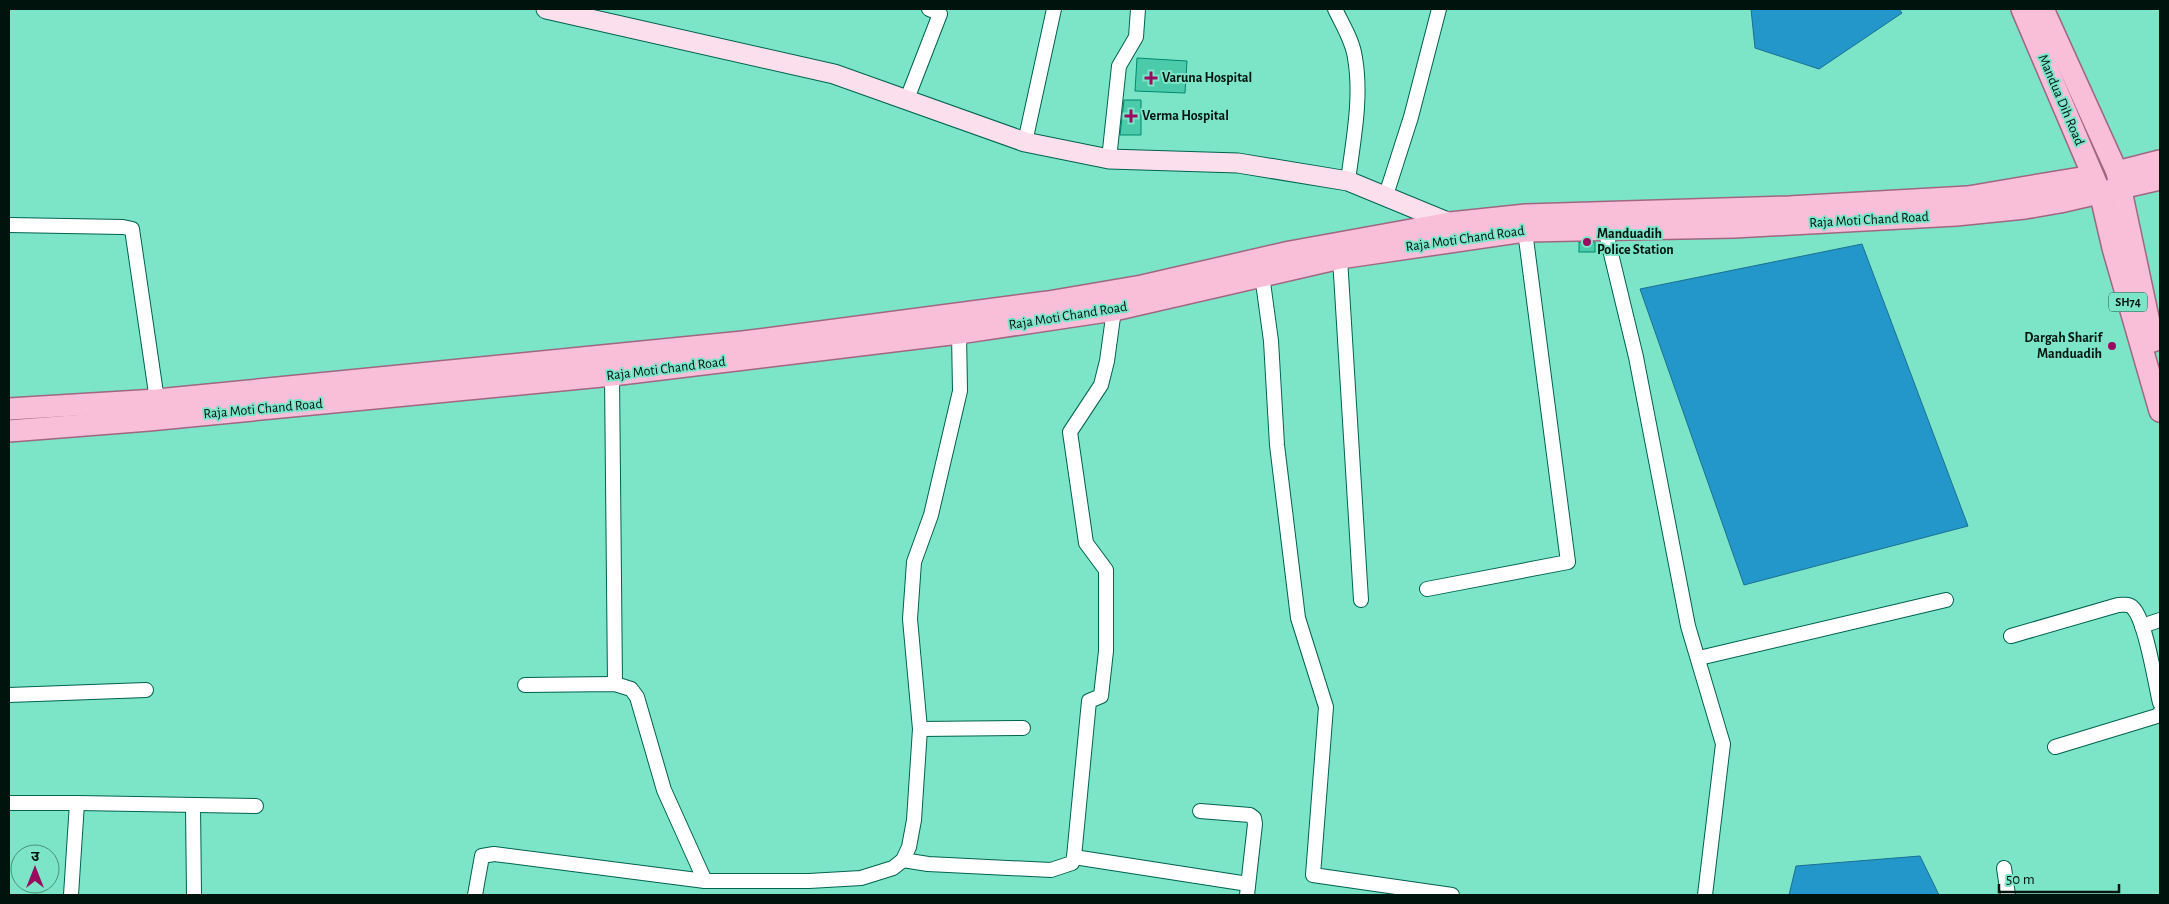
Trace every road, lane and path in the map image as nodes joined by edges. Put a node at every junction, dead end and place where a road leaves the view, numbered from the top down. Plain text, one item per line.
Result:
1 (546, 9) edge
2 (929, 9) edge
3 (1054, 9) edge
4 (1138, 9) edge
5 (1334, 9) edge
6 (1439, 9) edge
7 (2022, 9) edge
8 (2043, 9) edge
9 (907, 99) junction
10 (1025, 142) junction
11 (1109, 159) junction
12 (2160, 161) edge
13 (2160, 179) edge
14 (2120, 180) junction
15 (1348, 181) junction
16 (2097, 184) junction
17 (1386, 196) junction
18 (1450, 223) junction
19 (9, 225) edge
20 (1605, 230) junction
21 (1525, 231) junction
22 (1467, 239) junction
23 (1340, 258) junction
24 (1262, 275) junction
25 (1114, 310) junction
26 (959, 333) junction
27 (2160, 365) edge
28 (612, 375) junction
29 (157, 400) junction
30 (9, 409) edge
31 (2160, 411) edge
32 (9, 431) edge
33 (1427, 589) dead end
34 (1361, 600) dead end
35 (1946, 600) dead end
36 (2160, 620) edge
37 (2142, 626) junction
38 (2011, 636) dead end
39 (1699, 658) junction
40 (615, 684) junction
41 (524, 685) dead end
42 (146, 690) dead end
43 (9, 695) edge
44 (2160, 703) edge
45 (2160, 713) edge
46 (1023, 728) dead end
47 (920, 729) junction
48 (2055, 747) dead end
49 (9, 804) edge
50 (77, 804) junction
51 (193, 805) junction
52 (256, 806) dead end
53 (1200, 812) dead end
54 (1074, 857) junction
55 (903, 860) junction
56 (2004, 868) dead end
57 (705, 881) junction
58 (1247, 890) edge
59 (71, 895) edge
60 (194, 895) edge
61 (475, 895) edge
62 (1452, 895) edge
63 (1705, 895) edge
64 (2008, 895) edge

1 - 9 street
2 - 9 street
3 - 10 street
4 - 11 street
5 - 15 street
6 - 17 street
7 - 16 main road, Mandua Dih Road / SH74
8 - 14 main road, Mandua Dih Road / SH74
9 - 10 street
10 - 11 street
11 - 15 street
12 - 14 main road
13 - 14 main road
14 - 16 main road, Raja Moti Chand Road
14 - 27 main road, SH74
15 - 17 street
16 - 18 main road
16 - 20 main road, Raja Moti Chand Road
16 - 31 main road, SH74
17 - 18 street
18 - 22 street
18 - 29 main road
19 - 29 street
20 - 21 main road, Raja Moti Chand Road
20 - 39 street
21 - 22 main road, Raja Moti Chand Road
21 - 33 street
22 - 23 main road, Raja Moti Chand Road
23 - 24 main road, Raja Moti Chand Road
23 - 34 street
24 - 25 main road, Raja Moti Chand Road
24 - 62 street
25 - 26 main road, Raja Moti Chand Road
25 - 54 street
26 - 28 main road, Raja Moti Chand Road
26 - 47 street
28 - 32 main road, Raja Moti Chand Road
28 - 40 street
29 - 30 main road
35 - 39 street
36 - 37 street
37 - 38 street
37 - 44 street
39 - 63 street
40 - 41 street
40 - 57 street
42 - 43 street
45 - 48 street
46 - 47 street
47 - 55 street
49 - 50 street
50 - 51 street
50 - 59 street
51 - 52 street
51 - 60 street
53 - 58 street
54 - 55 street
54 - 58 street
55 - 57 street
56 - 64 street
57 - 61 street

